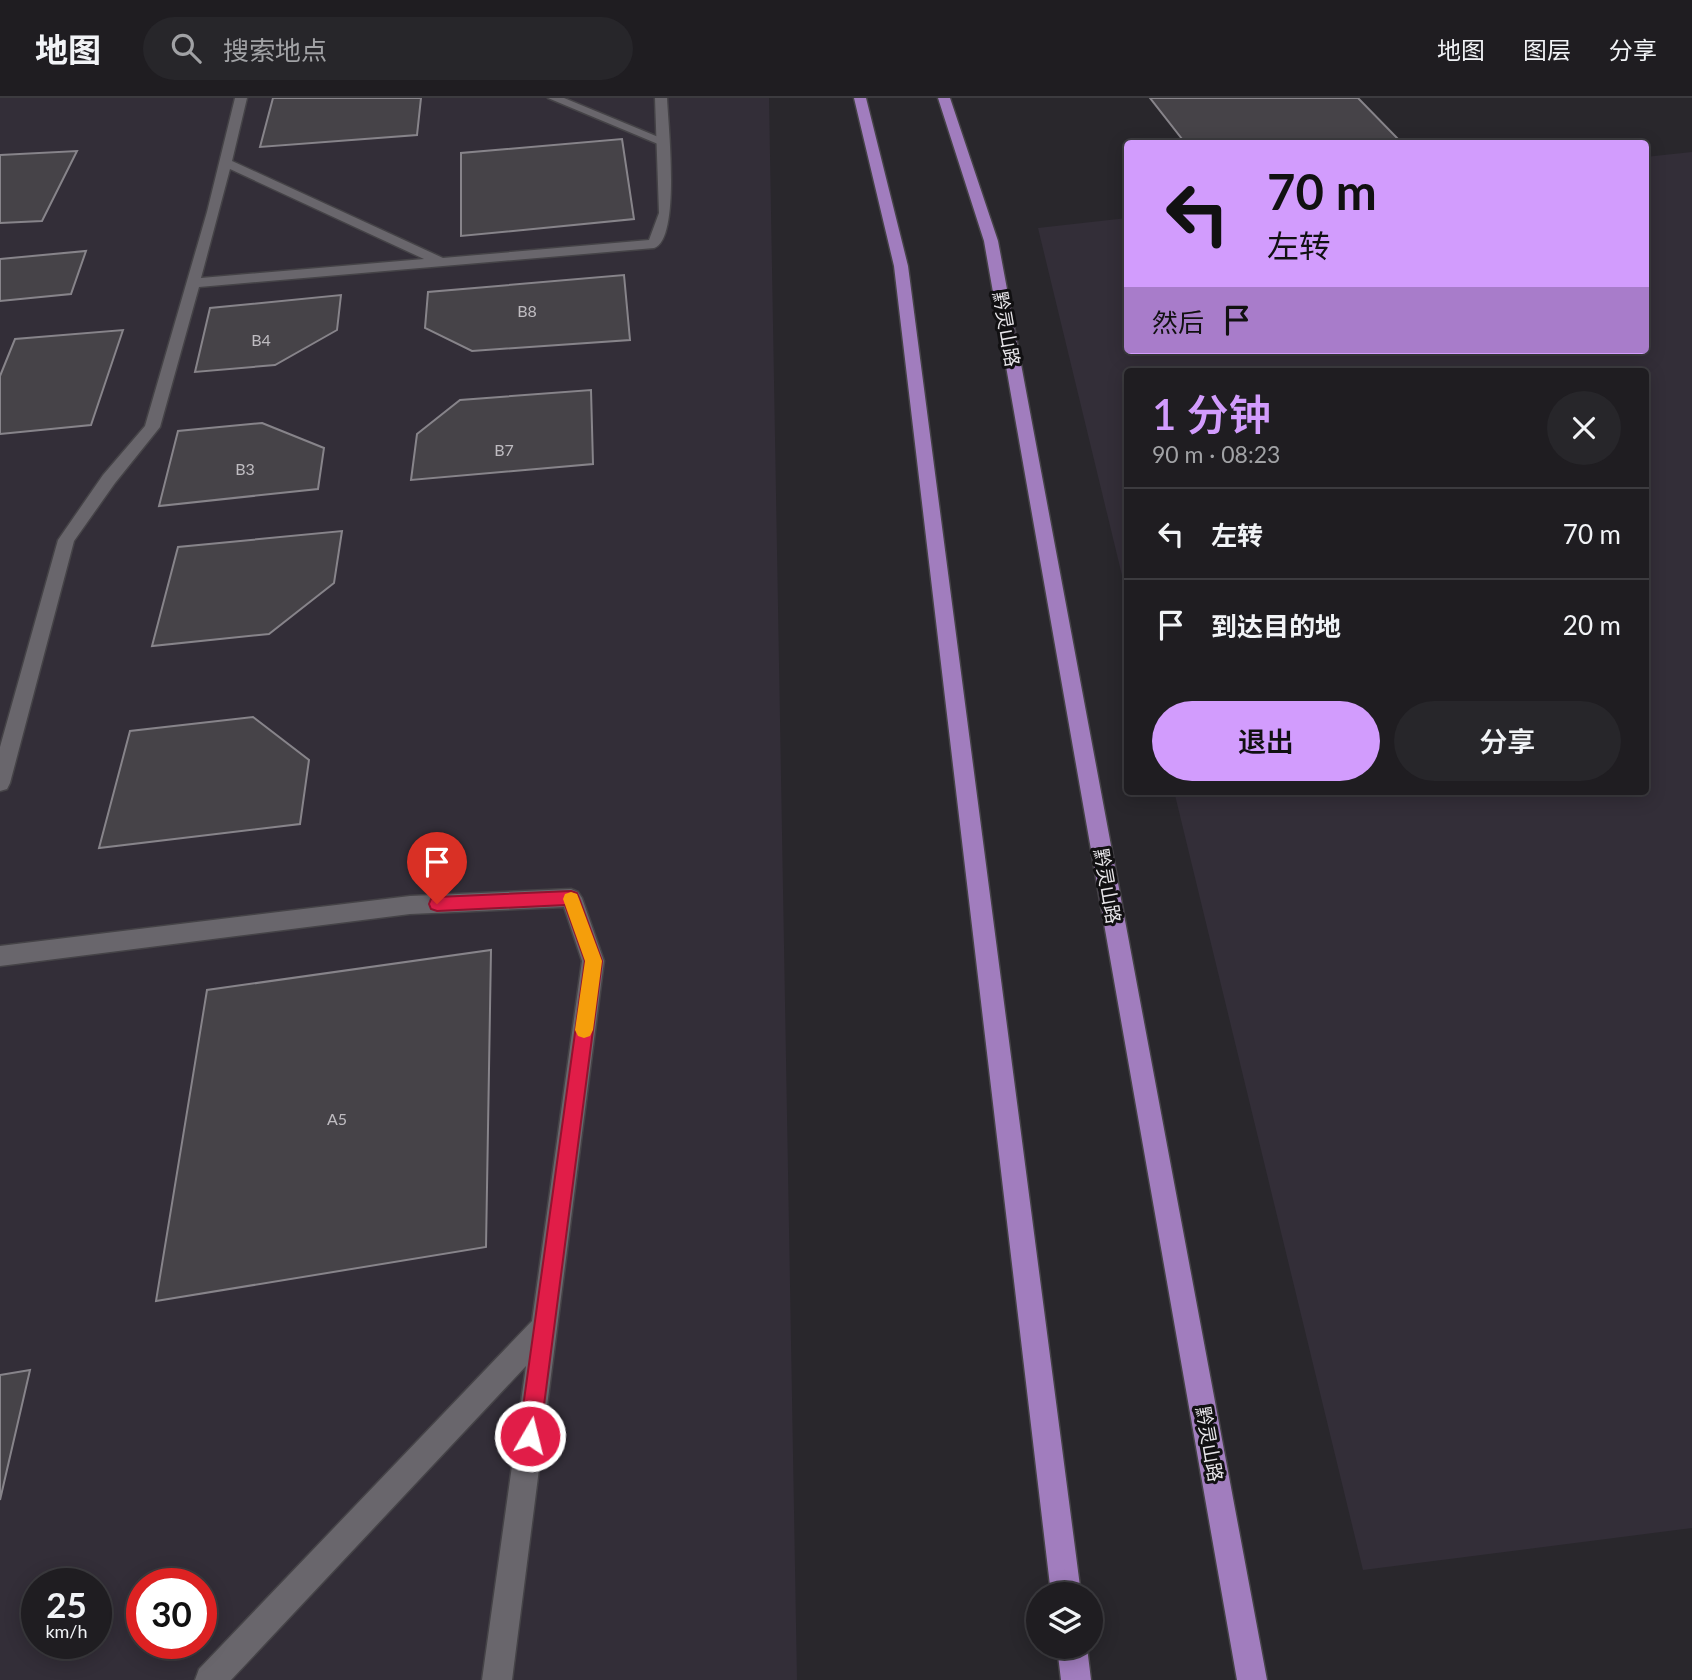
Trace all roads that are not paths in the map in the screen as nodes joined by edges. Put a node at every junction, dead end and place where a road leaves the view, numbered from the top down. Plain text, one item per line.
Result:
1 (241, 98) edge
2 (554, 98) edge
3 (661, 98) edge
4 (860, 98) edge
5 (944, 98) edge
6 (662, 141) junction
7 (225, 162) junction
8 (442, 262) junction
9 (192, 283) junction
10 (0, 783) edge
11 (0, 956) edge
12 (544, 1327) junction
13 (1065, 1582) edge
14 (1073, 1659) edge
15 (210, 1680) edge
16 (498, 1680) edge
17 (1076, 1680) edge
18 (1252, 1680) edge

1 - 7 street
2 - 6 street
3 - 6 street
4 - 13 main road
5 - 18 main road, 黔灵山路
6 - 8 street
7 - 8 street
7 - 9 street
8 - 9 street
9 - 10 street
11 - 12 street
12 - 15 street
12 - 16 street
14 - 17 main road

